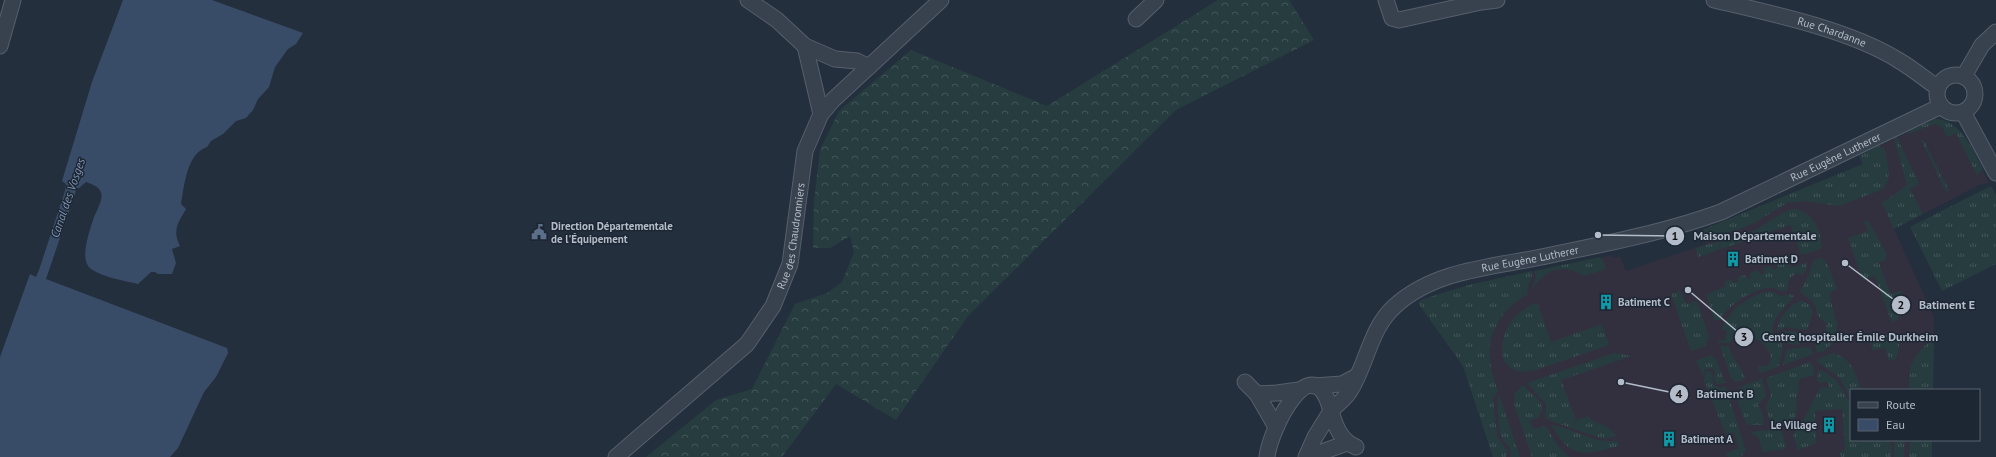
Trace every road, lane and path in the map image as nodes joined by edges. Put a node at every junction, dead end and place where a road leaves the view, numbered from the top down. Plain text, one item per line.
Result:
1 (748, 0) edge
2 (941, 0) edge
3 (1156, 0) edge
4 (1386, 0) edge
5 (1497, 0) edge
6 (1714, 0) edge
7 (8, 4) edge
8 (1136, 19) dead end
9 (1996, 32) edge
10 (0, 46) edge
11 (805, 46) junction
12 (869, 67) junction
13 (1964, 76) junction
14 (1938, 88) junction
15 (1941, 106) junction
16 (1963, 112) junction
17 (821, 114) junction
18 (1996, 174) edge
19 (1357, 376) junction
20 (1246, 382) dead end
21 (1314, 386) junction
22 (1299, 390) junction
23 (1257, 394) junction
24 (1331, 410) junction
25 (1276, 427) junction
26 (616, 457) edge
27 (1267, 457) edge
28 (1307, 457) edge

1 - 11 street
2 - 12 street, Rue des Chaudronniers
3 - 8 street
4 - 5 street
6 - 14 street, Rue Chardanne
7 - 10 street
9 - 13 street
11 - 12 street
11 - 17 street
12 - 17 street, Rue des Chaudronniers
13 - 14 street
13 - 16 street
14 - 15 street
15 - 16 street
15 - 19 street, Rue Eugène Lutherer
16 - 18 street
17 - 26 street, Rue des Chaudronniers
19 - 21 street
19 - 24 street, Rue Eugène Lutherer
20 - 23 street
21 - 22 street
21 - 24 street
22 - 23 street
22 - 25 street
23 - 25 street
24 - 28 street, Rue Eugène Lutherer
24 - 28 street
25 - 27 street

